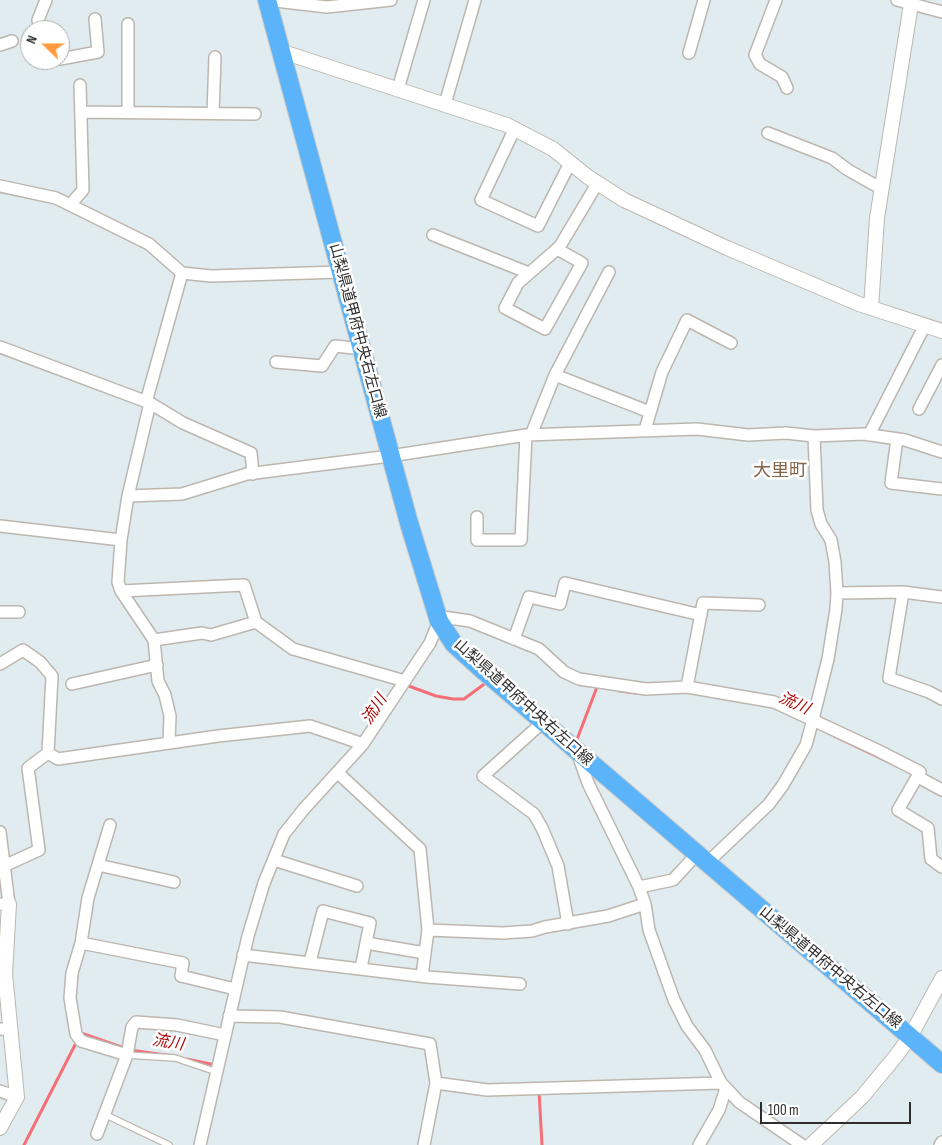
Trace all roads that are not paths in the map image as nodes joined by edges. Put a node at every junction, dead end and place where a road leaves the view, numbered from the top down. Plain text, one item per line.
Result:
1 (46, 0) edge
2 (267, 0) edge
3 (391, 0) edge
4 (424, 0) edge
5 (475, 0) edge
6 (704, 0) edge
7 (776, 0) edge
8 (907, 1) edge
9 (942, 12) edge
10 (38, 20) edge
11 (95, 20) dead end
12 (128, 24) dead end
13 (12, 41) dead end
14 (0, 45) edge
15 (280, 52) junction
16 (689, 53) dead end
17 (70, 57) edge
18 (215, 57) dead end
19 (80, 86) dead end
20 (787, 88) dead end
21 (398, 89) junction
22 (445, 104) junction
23 (81, 112) junction
24 (128, 113) junction
25 (213, 113) junction
26 (255, 114) dead end
27 (515, 128) junction
28 (768, 133) dead end
29 (570, 163) junction
30 (597, 184) junction
31 (0, 186) edge
32 (882, 189) junction
33 (70, 205) junction
34 (433, 235) dead end
35 (557, 249) junction
36 (182, 272) junction
37 (341, 272) junction
38 (609, 272) dead end
39 (529, 273) junction
40 (871, 308) junction
41 (925, 325) junction
42 (942, 331) edge
43 (731, 343) dead end
44 (0, 347) edge
45 (363, 349) junction
46 (276, 362) dead end
47 (942, 365) edge
48 (555, 375) junction
49 (148, 403) junction
50 (919, 409) dead end
51 (650, 412) junction
52 (645, 430) junction
53 (529, 435) junction
54 (869, 435) junction
55 (814, 436) junction
56 (896, 439) junction
57 (942, 452) edge
58 (390, 456) junction
59 (253, 474) junction
60 (942, 489) edge
61 (128, 496) junction
62 (477, 517) dead end
63 (0, 526) edge
64 (122, 540) junction
65 (121, 591) junction
66 (903, 592) junction
67 (837, 593) junction
68 (942, 597) edge
69 (759, 605) dead end
70 (0, 612) edge
71 (19, 612) dead end
72 (700, 616) junction
73 (438, 618) junction
74 (256, 622) junction
75 (514, 639) junction
76 (154, 640) junction
77 (0, 664) edge
78 (157, 665) junction
79 (405, 681) junction
80 (72, 684) dead end
81 (687, 687) junction
82 (942, 699) edge
83 (813, 719) junction
84 (539, 725) junction
85 (169, 743) junction
86 (363, 744) junction
87 (572, 747) junction
88 (48, 753) junction
89 (338, 773) junction
90 (918, 776) junction
91 (942, 790) edge
92 (110, 825) dead end
93 (0, 832) edge
94 (701, 859) junction
95 (274, 860) junction
96 (98, 865) junction
97 (4, 866) junction
98 (942, 868) edge
99 (174, 882) dead end
100 (357, 886) dead end
101 (639, 887) junction
102 (5, 904) edge
103 (646, 904) junction
104 (568, 924) junction
105 (428, 930) junction
106 (81, 942) junction
107 (366, 943) junction
108 (3, 944) edge
109 (425, 953) junction
110 (243, 955) junction
111 (310, 962) junction
112 (360, 968) junction
113 (422, 976) junction
114 (942, 978) edge
115 (520, 984) dead end
116 (235, 989) junction
117 (229, 1016) junction
118 (5, 1029) edge
119 (225, 1035) junction
120 (910, 1037) junction
121 (127, 1056) junction
122 (942, 1064) edge
123 (217, 1072) junction
124 (436, 1083) junction
125 (723, 1086) junction
126 (0, 1091) edge
127 (17, 1097) junction
128 (104, 1114) junction
129 (0, 1128) edge
130 (97, 1134) dead end
131 (169, 1145) edge
132 (200, 1145) edge
133 (424, 1145) edge
134 (699, 1145) edge
135 (802, 1145) edge
136 (810, 1145) edge

1 - 10 street
2 - 3 street
2 - 15 main road, 山梨県道甲府中央右左口線
4 - 21 street
5 - 22 street
6 - 16 street
7 - 20 street
8 - 9 street
8 - 32 street
11 - 17 street
12 - 24 street
13 - 14 street
15 - 21 street
15 - 37 main road, 山梨県道甲府中央右左口線
18 - 25 street
19 - 23 street
21 - 22 street
22 - 27 street
23 - 24 street
23 - 33 street
24 - 25 street
25 - 26 street
27 - 29 street
27 - 29 street
28 - 32 street
29 - 30 street
30 - 35 street
30 - 40 street
31 - 33 street
32 - 40 street
33 - 36 street
34 - 39 street
35 - 39 street
35 - 39 street
36 - 37 street
36 - 49 street
37 - 45 main road, 山梨県道甲府中央右左口線
38 - 48 street
40 - 41 street
41 - 42 street
41 - 54 street
43 - 51 street
44 - 49 street
45 - 46 street
45 - 58 main road, 山梨県道甲府中央右左口線
47 - 50 street
48 - 51 street
48 - 53 street
49 - 59 street
49 - 61 street
51 - 52 street
52 - 53 street
52 - 55 street
53 - 58 street
53 - 62 street
54 - 55 street
54 - 56 street
55 - 67 street
56 - 57 street
56 - 60 street
58 - 59 street
58 - 73 main road, 山梨県道甲府中央右左口線
59 - 61 street
61 - 64 street
63 - 64 street
64 - 65 street
65 - 74 street
65 - 76 street
66 - 67 street
66 - 68 street
66 - 82 street
67 - 83 street
69 - 72 street
70 - 71 street
72 - 75 street
72 - 81 street
73 - 75 street
73 - 79 street
73 - 84 main road, 山梨県道甲府中央右左口線
74 - 76 street
74 - 79 street
75 - 81 street
76 - 78 street
77 - 88 street
78 - 80 street
78 - 85 street
79 - 86 street
81 - 83 street
83 - 90 street
83 - 94 street
84 - 87 main road, 山梨県道甲府中央右左口線
84 - 104 street
85 - 86 street
85 - 88 street
86 - 89 street
87 - 94 main road, 山梨県道甲府中央右左口線
87 - 101 street
88 - 97 street
89 - 95 street
89 - 105 street
90 - 91 street
90 - 98 street
92 - 96 street
93 - 97 street
94 - 101 street
94 - 120 main road, 山梨県道甲府中央右左口線
95 - 100 street
95 - 110 street
96 - 99 street
96 - 106 street
97 - 102 street
101 - 103 street
102 - 108 street
103 - 104 street
103 - 125 street
104 - 105 street
105 - 109 street
106 - 116 street
106 - 121 street
107 - 109 street
107 - 111 street
107 - 112 street
108 - 118 street
109 - 113 street
110 - 111 street
110 - 116 street
111 - 112 street
112 - 113 street
113 - 115 street
114 - 120 street
116 - 117 street
117 - 119 street
117 - 124 street
118 - 127 street
119 - 121 street
119 - 123 street
120 - 122 main road, 山梨県道甲府中央右左口線
120 - 136 street
121 - 123 lane
121 - 128 street
123 - 132 street
124 - 125 street
124 - 133 street
125 - 134 street
125 - 135 street
126 - 127 street
127 - 129 street
128 - 130 street
128 - 131 lane

